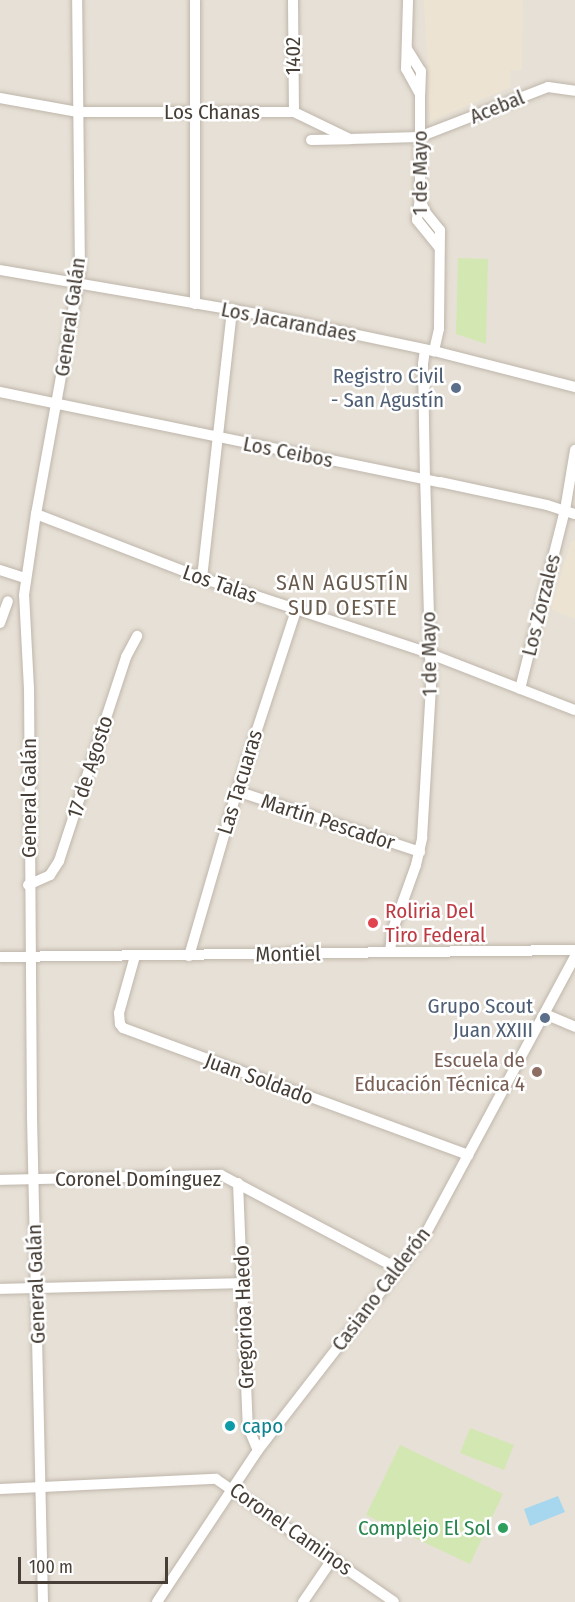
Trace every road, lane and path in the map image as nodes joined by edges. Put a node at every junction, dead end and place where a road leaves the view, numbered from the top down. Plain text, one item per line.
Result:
1 (78, 0) edge
2 (195, 0) edge
3 (293, 0) edge
4 (408, 0) edge
5 (575, 91) edge
6 (0, 98) edge
7 (294, 111) junction
8 (78, 112) junction
9 (195, 113) junction
10 (419, 137) junction
11 (351, 139) junction
12 (311, 140) dead end
13 (0, 270) edge
14 (78, 284) junction
15 (195, 304) junction
16 (232, 309) junction
17 (430, 350) junction
18 (575, 387) edge
19 (0, 392) edge
20 (57, 403) junction
21 (218, 438) junction
22 (575, 450) edge
23 (425, 479) junction
24 (570, 512) edge
25 (36, 514) junction
26 (0, 570) edge
27 (25, 578) junction
28 (202, 578) junction
29 (8, 601) dead end
30 (296, 610) junction
31 (0, 623) edge
32 (137, 636) dead end
33 (430, 655) junction
34 (520, 689) junction
35 (575, 710) edge
36 (237, 791) junction
37 (420, 852) junction
38 (28, 885) junction
39 (575, 950) edge
40 (390, 952) junction
41 (135, 956) junction
42 (189, 956) junction
43 (0, 957) edge
44 (30, 957) junction
45 (575, 957) edge
46 (545, 1014) junction
47 (575, 1026) edge
48 (468, 1155) junction
49 (33, 1179) junction
50 (0, 1180) edge
51 (238, 1183) junction
52 (397, 1268) junction
53 (242, 1283) junction
54 (0, 1288) edge
55 (36, 1288) junction
56 (258, 1450) junction
57 (40, 1487) junction
58 (0, 1489) edge
59 (232, 1490) junction
60 (333, 1558) junction
61 (43, 1602) edge
62 (157, 1602) edge
63 (303, 1602) edge
64 (394, 1602) edge

1 - 8 street, General Galán
2 - 9 street
3 - 7 street, 1402
4 - 10 street, 1 de Mayo
5 - 10 street, Acebal
6 - 8 street, Los Chanas
7 - 9 street, Los Chanas
7 - 11 street, Los Chanas
8 - 9 street, Los Chanas
8 - 14 street, General Galán
9 - 15 street
10 - 11 street, Los Chanas
10 - 17 street, 1 de Mayo
11 - 12 street
13 - 14 street, Los Jacarandaes
14 - 15 street, Los Jacarandaes
14 - 20 street, General Galán
15 - 16 street, Los Jacarandaes
16 - 17 street, Los Jacarandaes
16 - 21 street
17 - 18 street, Los Jacarandaes
17 - 23 street, 1 de Mayo
19 - 20 street, Los Ceibos
20 - 21 street, Los Ceibos
20 - 25 street, General Galán
21 - 23 street, Los Ceibos
21 - 28 street
22 - 24 street, Los Zorzales
23 - 24 street, Los Ceibos
23 - 33 street, 1 de Mayo
24 - 34 street, Los Zorzales
25 - 27 street, General Galán
25 - 28 street, Los Talas
26 - 27 street
27 - 38 street, General Galán
28 - 30 street, Los Talas
29 - 31 street
30 - 33 street, Los Talas
30 - 36 street, Las Tacuaras
32 - 38 street, 17 de Agosto
33 - 34 street, Los Talas
33 - 37 street, 1 de Mayo
34 - 35 street, Los Talas
36 - 37 street, Martín Pescador
36 - 42 street, Las Tacuaras
37 - 40 street, 1 de Mayo
38 - 44 street, General Galán
39 - 40 street, Montiel
40 - 42 street, Montiel
41 - 42 street, Montiel
41 - 44 street, Montiel
41 - 48 street, Juan Soldado
43 - 44 street, Montiel
44 - 49 street, General Galán
45 - 46 street, Casiano Calderón
46 - 47 street
46 - 48 street, Casiano Calderón
48 - 52 street, Casiano Calderón
49 - 50 street, Coronel Domínguez
49 - 51 street, Coronel Domínguez
49 - 55 street, General Galán
51 - 52 street, Coronel Domínguez
51 - 53 street, Gregorioa Haedo
52 - 56 street, Casiano Calderón
53 - 55 street
53 - 56 street, Gregorioa Haedo
54 - 55 street
55 - 57 street, General Galán
56 - 59 street, Casiano Calderón
57 - 58 street, Coronel Caminos
57 - 59 street, Coronel Caminos
57 - 61 street, General Galán
59 - 60 street, Coronel Caminos
59 - 62 street, Casiano Calderón
60 - 63 street
60 - 64 street, Coronel Caminos

